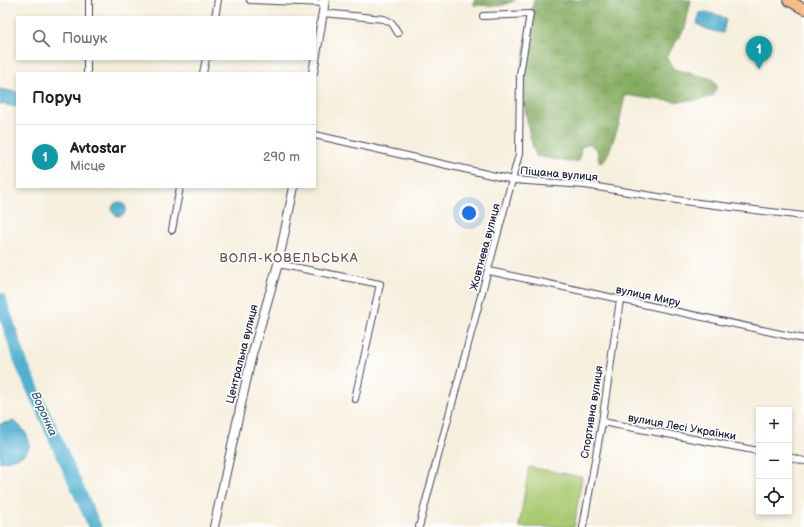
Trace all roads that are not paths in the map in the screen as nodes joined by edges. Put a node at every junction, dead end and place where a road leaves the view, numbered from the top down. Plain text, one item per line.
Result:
1 (89, 0) edge
2 (218, 0) edge
3 (250, 0) edge
4 (788, 0) edge
5 (325, 2) edge
6 (804, 9) edge
7 (323, 13) junction
8 (89, 16) edge
9 (215, 16) edge
10 (483, 16) dead end
11 (398, 33) dead end
12 (316, 55) edge
13 (87, 60) edge
14 (206, 60) edge
15 (315, 60) edge
16 (87, 72) edge
17 (203, 72) edge
18 (313, 72) edge
19 (316, 135) edge
20 (513, 180) junction
21 (180, 188) edge
22 (294, 188) edge
23 (804, 216) edge
24 (172, 230) dead end
25 (278, 264) junction
26 (489, 271) junction
27 (620, 300) junction
28 (804, 339) edge
29 (355, 399) dead end
30 (602, 422) junction
31 (756, 450) edge
32 (792, 458) edge
33 (804, 461) edge
34 (214, 527) edge
35 (420, 527) edge
36 (583, 527) edge

1 - 8 street
2 - 9 street
3 - 5 street
4 - 6 highway
5 - 7 street
7 - 11 street
7 - 12 street
10 - 20 street, Жовтнева вулиця
13 - 16 street
14 - 17 street
15 - 18 street
19 - 20 street, Піщана вулиця
20 - 23 street, Піщана вулиця
20 - 26 street, Жовтнева вулиця
21 - 24 street
22 - 25 street, Центральна вулиця
25 - 29 street
25 - 34 street, Центральна вулиця
26 - 27 street, вулиця Миру
26 - 35 street, Жовтнева вулиця
27 - 28 street, вулиця Миру
27 - 30 street, Спортивна вулиця
30 - 31 street, вулиця Лесі Українки
30 - 36 street, Спортивна вулиця
32 - 33 street

